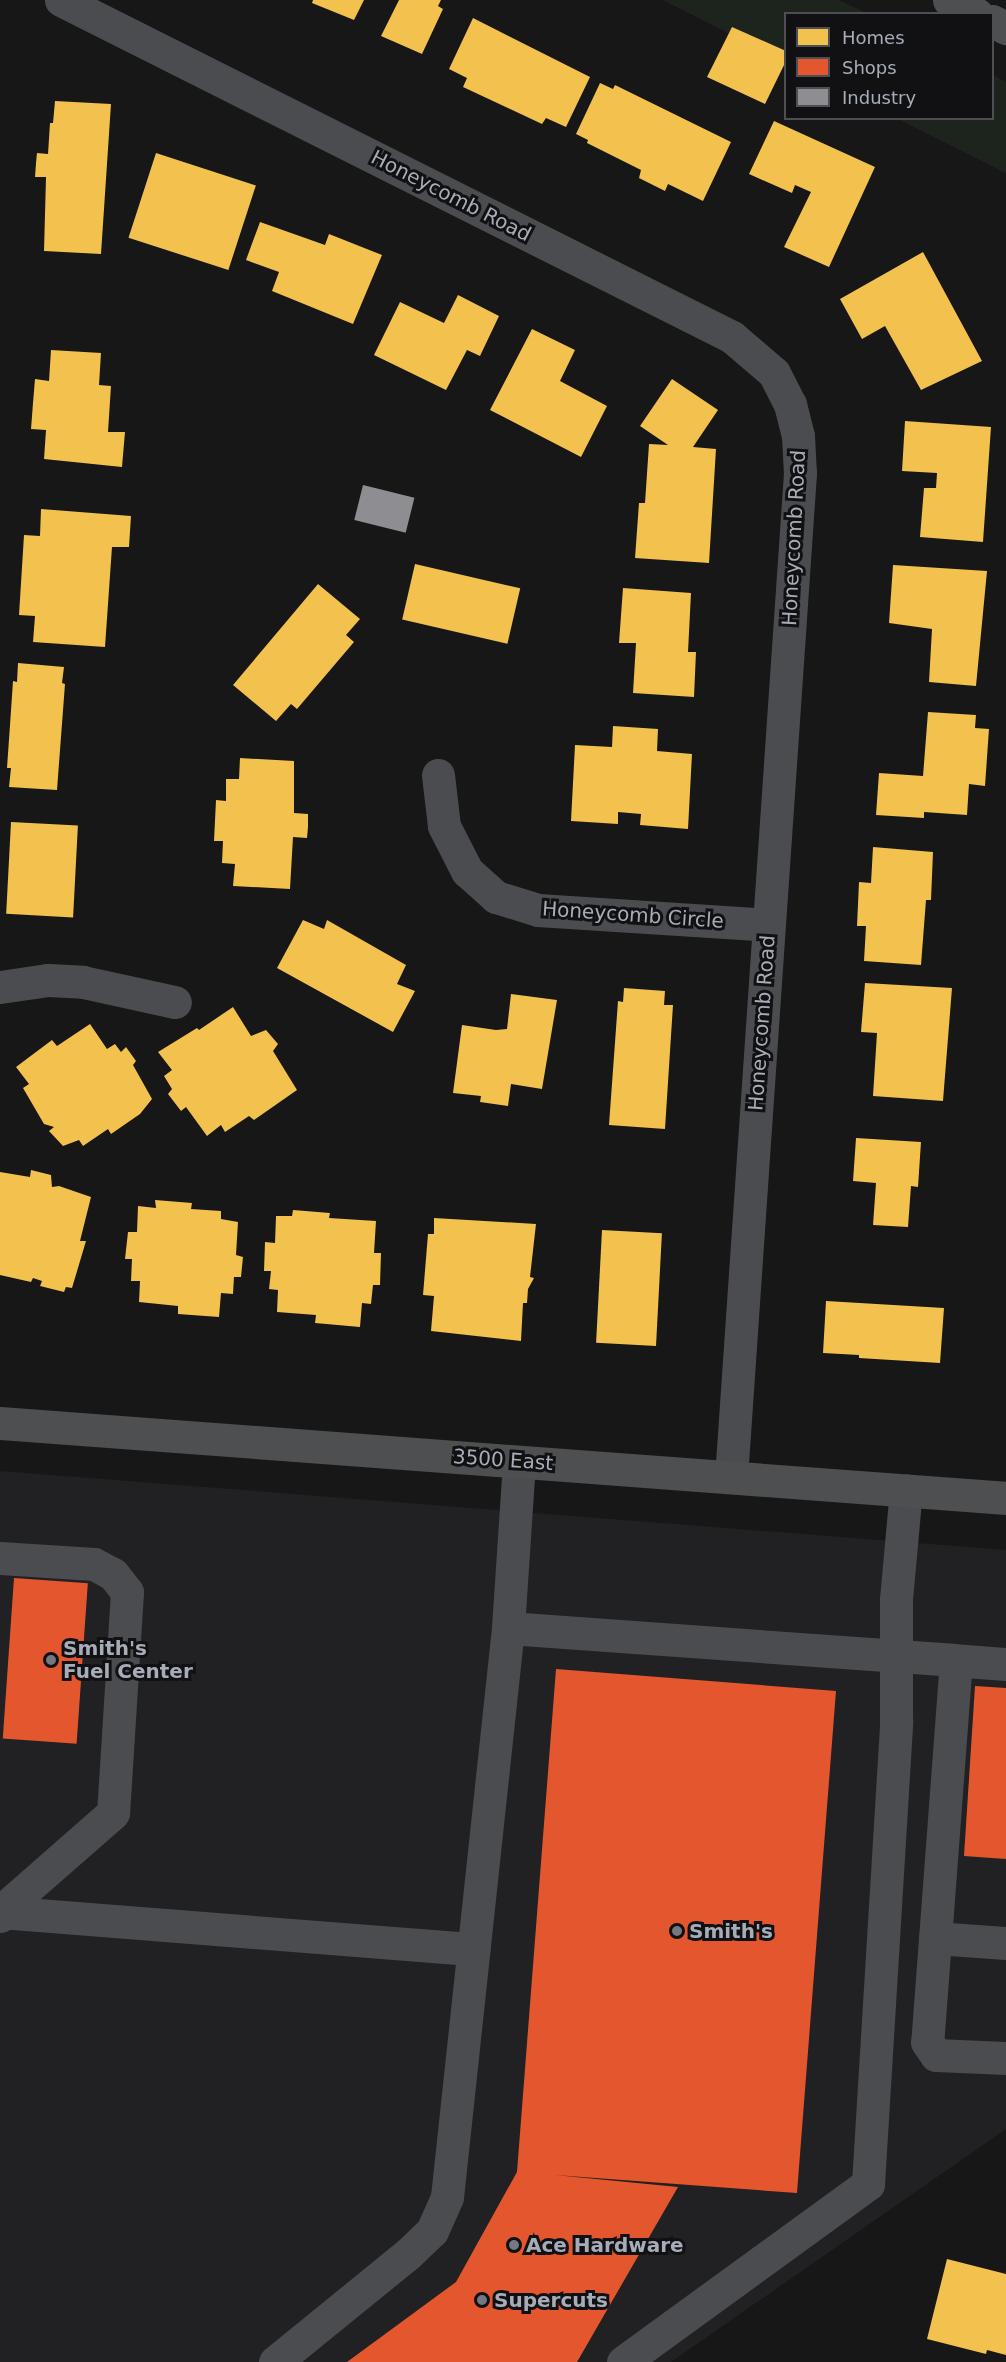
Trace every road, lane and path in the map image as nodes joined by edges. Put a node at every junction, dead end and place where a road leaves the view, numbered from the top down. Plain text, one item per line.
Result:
1 (61, 0) edge
2 (950, 0) edge
3 (973, 12) edge
4 (438, 775) dead end
5 (769, 925) junction
6 (0, 987) edge
7 (175, 1002) dead end
8 (0, 1423) edge
9 (519, 1462) junction
10 (730, 1477) junction
11 (906, 1490) junction
12 (1006, 1498) edge
13 (0, 1558) edge
14 (508, 1628) junction
15 (897, 1658) junction
16 (952, 1660) junction
17 (1006, 1664) edge
18 (0, 1913) edge
19 (935, 1938) junction
20 (1006, 1943) edge
21 (474, 1949) junction
22 (1006, 2058) edge
23 (274, 2362) edge
24 (623, 2362) edge

1 - 5 street, Honeycomb Road
2 - 3 main road
4 - 5 street, Honeycomb Circle
5 - 10 street, Honeycomb Road
6 - 7 street
8 - 9 main road, 3500 East
9 - 10 main road, 3500 East
9 - 14 street
10 - 11 main road, 3500 East
11 - 12 main road, 3500 East
11 - 15 street
13 - 18 street
14 - 15 street
14 - 21 street
15 - 16 street
15 - 24 street
16 - 17 street
16 - 19 street
18 - 21 street
19 - 20 street
19 - 22 street
21 - 23 street

